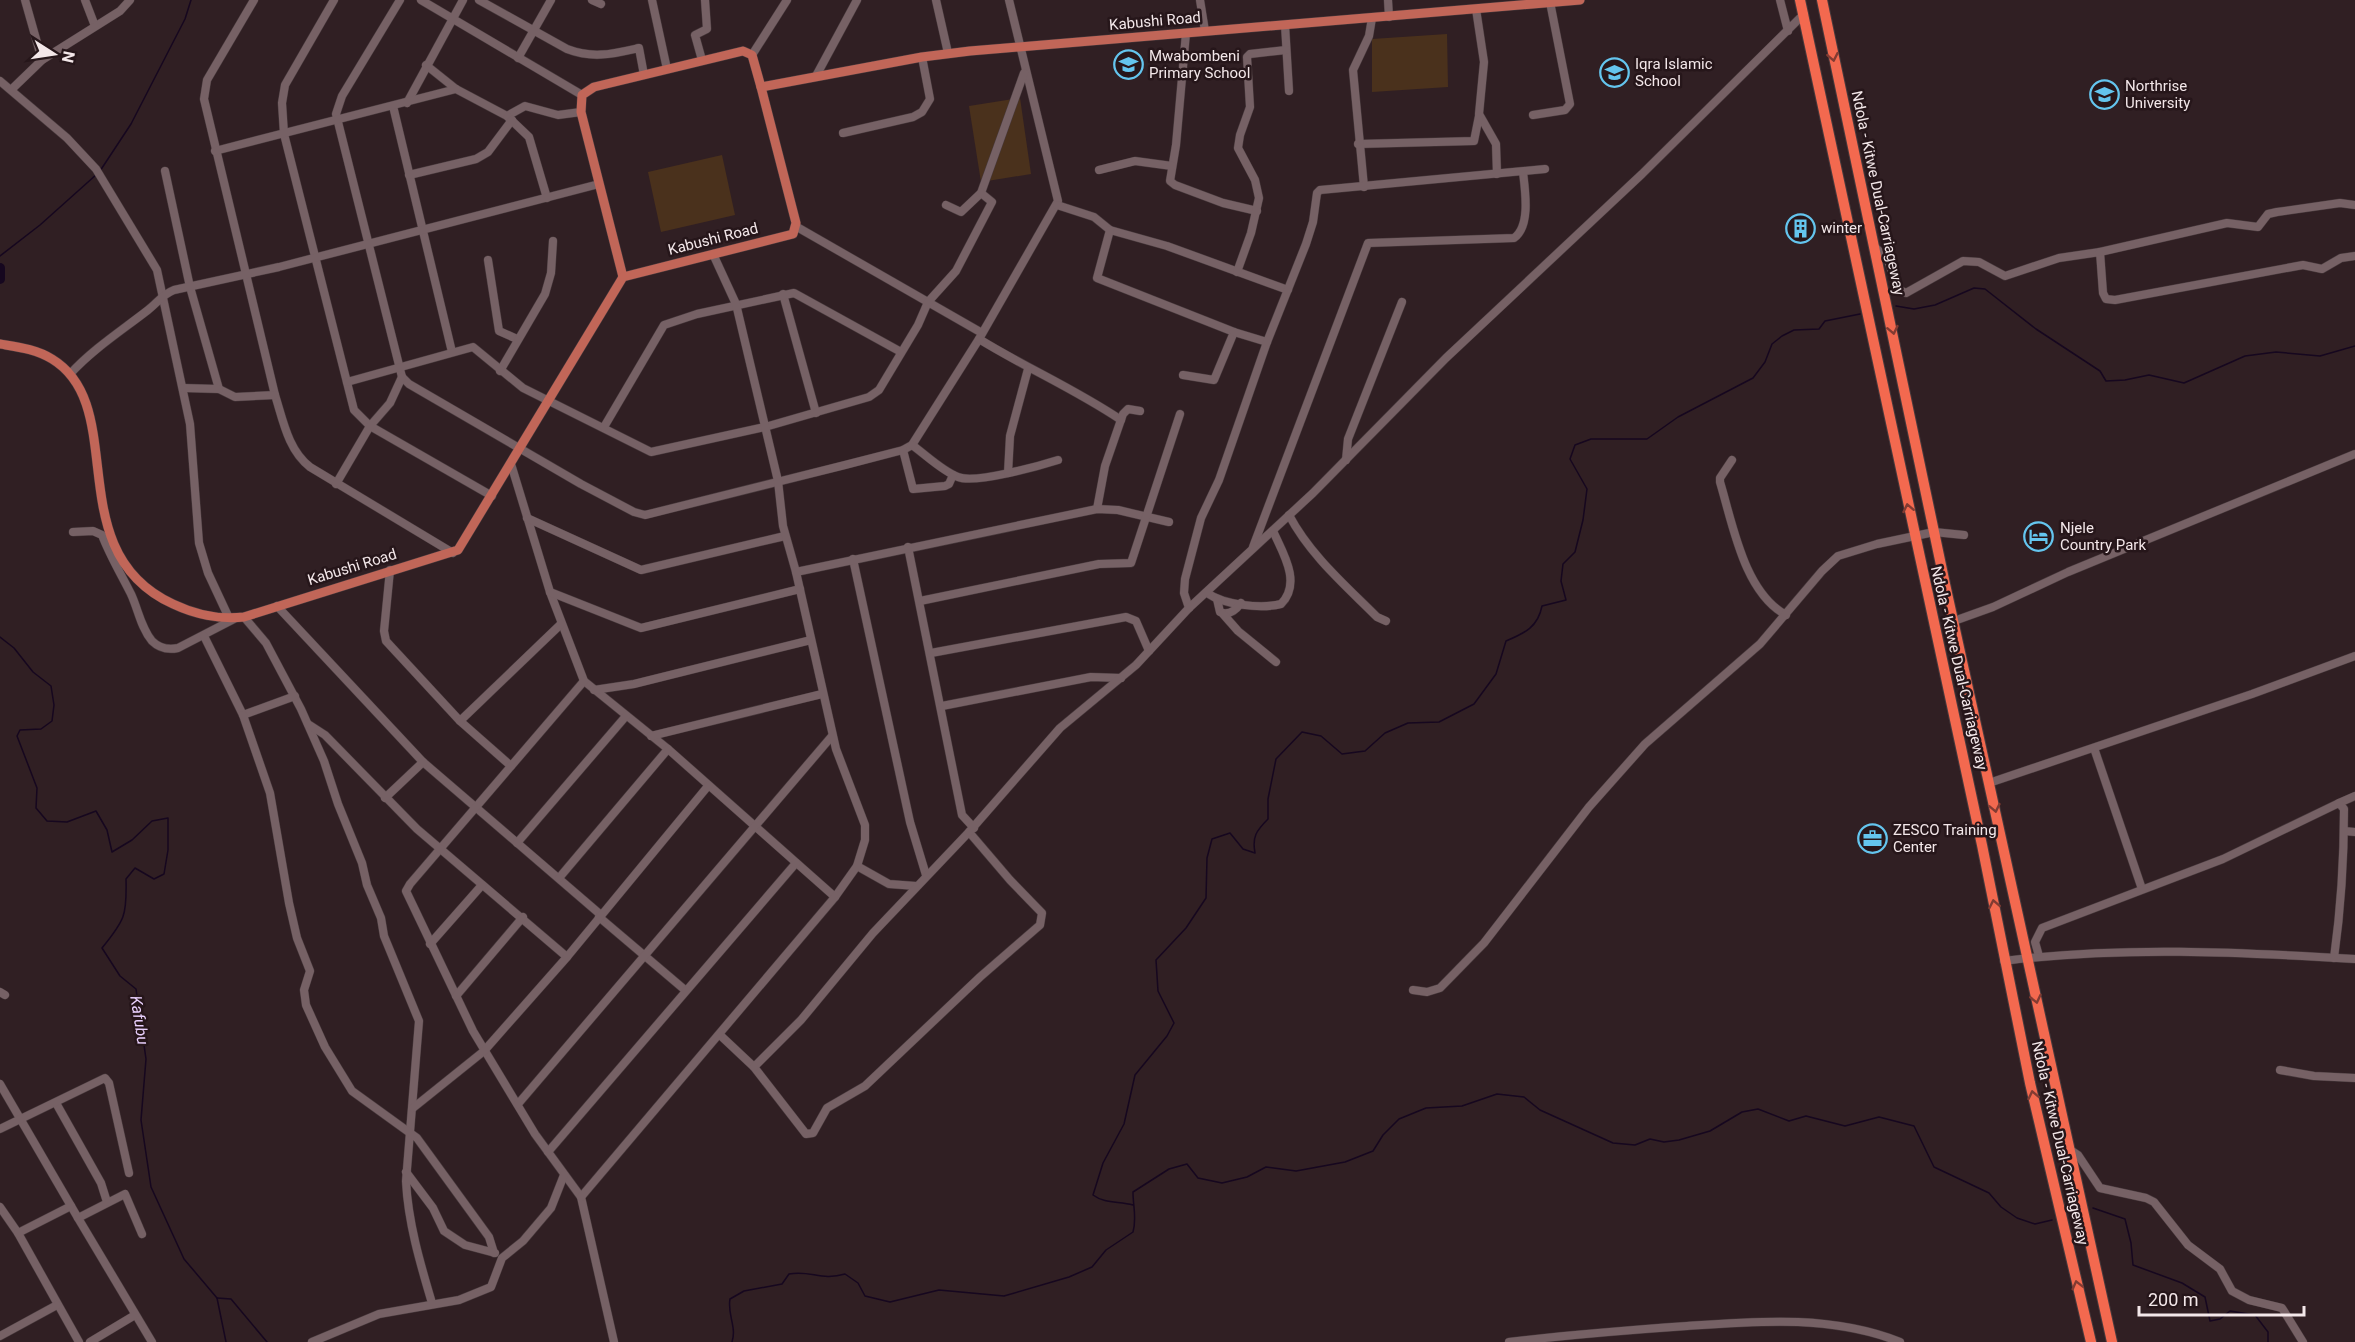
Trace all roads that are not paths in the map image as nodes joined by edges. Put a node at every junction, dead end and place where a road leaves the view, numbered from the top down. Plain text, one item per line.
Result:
1 (25, 0) edge
2 (85, 0) edge
3 (130, 0) edge
4 (254, 0) edge
5 (334, 0) edge
6 (400, 0) edge
7 (421, 0) edge
8 (463, 0) edge
9 (479, 0) edge
10 (551, 0) edge
11 (652, 0) edge
12 (705, 0) edge
13 (787, 0) edge
14 (857, 0) edge
15 (936, 0) edge
16 (1009, 0) edge
17 (1200, 0) edge
18 (1388, 0) edge
19 (1580, 0) edge
20 (1779, 0) edge
21 (1800, 0) edge
22 (1822, 0) edge
23 (1550, 2) junction
24 (1489, 4) edge
25 (1476, 9) junction
26 (1804, 14) junction
27 (1389, 17) junction
28 (1372, 18) junction
29 (452, 19) junction
30 (1285, 25) junction
31 (95, 26) junction
32 (534, 31) junction
33 (1204, 31) junction
34 (1788, 32) junction
35 (1186, 33) junction
36 (1018, 47) junction
37 (1286, 50) junction
38 (948, 53) junction
39 (752, 55) junction
40 (922, 57) junction
41 (519, 58) junction
42 (42, 60) junction
43 (702, 60) junction
44 (426, 65) junction
45 (667, 69) junction
46 (1024, 72) junction
47 (644, 75) junction
48 (816, 76) junction
49 (0, 82) edge
50 (761, 87) junction
51 (12, 89) junction
52 (456, 89) junction
53 (1289, 91) dead end
54 (582, 95) junction
55 (407, 103) junction
56 (393, 106) junction
57 (581, 112) junction
58 (1479, 114) junction
59 (1533, 115) dead end
60 (510, 118) junction
61 (337, 119) junction
62 (843, 133) dead end
63 (284, 134) junction
64 (1358, 144) junction
65 (215, 151) junction
66 (1172, 166) junction
67 (1545, 169) dead end
68 (1099, 170) dead end
69 (165, 171) dead end
70 (1523, 172) junction
71 (1497, 174) junction
72 (409, 175) junction
73 (599, 184) junction
74 (1364, 187) junction
75 (981, 193) junction
76 (547, 198) junction
77 (946, 205) dead end
78 (1056, 205) junction
79 (2355, 205) edge
80 (1257, 211) junction
81 (796, 227) junction
82 (422, 229) junction
83 (1110, 230) junction
84 (553, 242) dead end
85 (368, 244) junction
86 (1874, 246) junction
87 (2100, 252) junction
88 (713, 254) junction
89 (2355, 256) edge
90 (314, 258) junction
91 (488, 260) dead end
92 (1237, 272) junction
93 (246, 275) junction
94 (623, 278) junction
95 (190, 286) junction
96 (1288, 290) junction
97 (783, 294) junction
98 (163, 295) junction
99 (928, 302) junction
100 (1402, 302) dead end
101 (736, 304) junction
102 (1234, 332) junction
103 (981, 336) junction
104 (517, 339) junction
105 (1268, 342) junction
106 (0, 344) edge
107 (452, 352) junction
108 (901, 352) junction
109 (398, 368) junction
110 (1028, 369) junction
111 (500, 371) junction
112 (70, 374) junction
113 (1183, 375) dead end
114 (402, 377) junction
115 (346, 382) junction
116 (183, 388) junction
117 (219, 389) junction
118 (275, 395) junction
119 (547, 402) junction
120 (1140, 411) dead end
121 (816, 413) junction
122 (1180, 414) dead end
123 (1121, 420) junction
124 (370, 426) junction
125 (604, 427) junction
126 (765, 428) junction
127 (912, 445) junction
128 (520, 449) junction
129 (903, 450) junction
130 (2355, 454) edge
131 (1058, 460) dead end
132 (1346, 460) junction
133 (1732, 460) dead end
134 (511, 464) junction
135 (1008, 473) junction
136 (953, 475) junction
137 (778, 481) junction
138 (336, 484) junction
139 (492, 496) junction
140 (1097, 509) junction
141 (1289, 515) junction
142 (1144, 516) junction
143 (527, 518) junction
144 (1169, 522) dead end
145 (1273, 531) junction
146 (73, 532) dead end
147 (1934, 532) junction
148 (1964, 534) dead end
149 (785, 536) junction
150 (1914, 537) junction
151 (908, 547) junction
152 (1252, 549) junction
153 (453, 553) junction
154 (854, 559) junction
155 (390, 570) junction
156 (796, 572) junction
157 (126, 575) junction
158 (800, 589) junction
159 (550, 592) junction
160 (1207, 593) junction
161 (1217, 599) junction
162 (920, 601) junction
163 (1241, 603) junction
164 (277, 606) junction
165 (1189, 608) junction
166 (1223, 614) junction
167 (1786, 615) junction
168 (236, 617) junction
169 (1386, 621) dead end
170 (1954, 621) junction
171 (561, 624) junction
172 (204, 636) junction
173 (811, 640) junction
174 (1149, 651) junction
175 (931, 653) junction
176 (2355, 656) edge
177 (1276, 662) dead end
178 (1121, 678) junction
179 (584, 681) junction
180 (594, 690) junction
181 (822, 694) junction
182 (295, 696) junction
183 (942, 706) junction
184 (243, 715) junction
185 (626, 716) junction
186 (460, 721) junction
187 (308, 724) junction
188 (651, 736) junction
189 (832, 736) junction
190 (2094, 748) junction
191 (668, 749) junction
192 (423, 762) junction
193 (511, 766) junction
194 (1989, 783) junction
195 (708, 786) junction
196 (2355, 796) edge
197 (385, 798) junction
198 (2339, 803) junction
199 (476, 808) junction
200 (754, 828) junction
201 (972, 830) junction
202 (2344, 831) junction
203 (2355, 832) edge
204 (517, 843) junction
205 (440, 849) junction
206 (795, 863) junction
207 (857, 866) junction
208 (927, 875) junction
209 (560, 878) junction
210 (482, 885) junction
211 (916, 886) junction
212 (2142, 889) junction
213 (835, 897) junction
214 (600, 916) junction
215 (523, 917) junction
216 (430, 944) junction
217 (645, 955) junction
218 (2039, 956) junction
219 (567, 957) junction
220 (2026, 958) junction
221 (2334, 958) junction
222 (2355, 959) edge
223 (2004, 961) junction
224 (685, 990) junction
225 (1413, 990) dead end
226 (456, 996) junction
227 (720, 1035) junction
228 (484, 1051) junction
229 (754, 1067) junction
230 (2280, 1070) dead end
231 (2355, 1078) edge
232 (0, 1084) edge
233 (56, 1103) junction
234 (518, 1104) junction
235 (413, 1108) junction
236 (19, 1120) junction
237 (0, 1129) edge
238 (409, 1132) junction
239 (2069, 1149) junction
240 (548, 1152) junction
241 (406, 1172) junction
242 (129, 1173) dead end
243 (564, 1175) junction
244 (581, 1197) junction
245 (106, 1202) junction
246 (71, 1206) junction
247 (0, 1209) edge
248 (78, 1218) junction
249 (18, 1233) junction
250 (142, 1234) dead end
251 (494, 1253) junction
252 (502, 1258) junction
253 (432, 1303) junction
254 (57, 1305) junction
255 (135, 1315) junction
256 (0, 1336) edge
257 (79, 1342) edge
258 (90, 1342) edge
259 (152, 1342) edge
260 (312, 1342) edge
261 (614, 1342) edge
262 (1509, 1342) edge
263 (1900, 1342) edge
264 (2091, 1342) edge
265 (2112, 1342) edge
266 (2303, 1342) edge

1 - 42 street
2 - 31 street
3 - 31 street
4 - 65 street
5 - 63 street
6 - 61 street
7 - 29 street
8 - 29 street
9 - 32 street
10 - 32 street
11 - 45 street
12 - 43 street
13 - 39 street
14 - 48 street
15 - 38 street
16 - 36 street
17 - 33 street
18 - 27 street
19 - 23 main road, Kabushi Road
20 - 34 street
21 - 26 highway, Ndola - Kitwe Dual-Carriageway
22 -> 86 highway, Ndola - Kitwe Dual-Carriageway
23 - 24 main road, Kabushi Road
23 - 59 street
24 - 25 main road, Kabushi Road
25 - 27 main road, Kabushi Road
25 - 58 street
26 - 34 street
150 -> 26 highway, Ndola - Kitwe Dual-Carriageway
27 - 28 main road, Kabushi Road
28 - 30 main road, Kabushi Road
28 - 64 street
29 - 41 street
29 - 44 street
30 - 33 main road, Kabushi Road
30 - 37 street
31 - 42 street
32 - 41 street
32 - 47 street
33 - 35 main road, Kabushi Road
34 - 132 street
35 - 36 main road, Kabushi Road
35 - 66 street
36 - 38 main road, Kabushi Road
36 - 46 street
37 - 53 street
37 - 80 street
38 - 40 main road, Kabushi Road
39 - 43 main road
39 - 50 main road
40 - 48 main road, Kabushi Road
40 - 62 street
41 - 54 street
42 - 51 street
43 - 45 main road
44 - 52 street
44 - 55 street
45 - 47 main road
46 - 75 street
46 - 78 street
47 - 54 main road
48 - 50 main road, Kabushi Road
49 - 51 street
50 - 81 main road
51 - 98 street
52 - 55 street
52 - 60 street
54 - 57 main road
55 - 56 street
56 - 61 street
56 - 72 street
57 - 60 street
57 - 73 main road
58 - 64 street
58 - 71 street
60 - 72 street
60 - 76 street
61 - 63 street
61 - 85 street
63 - 65 street
63 - 90 street
64 - 74 street
65 - 93 street
66 - 68 street
66 - 80 street
67 - 70 street
69 - 95 street
70 - 71 street
70 - 152 street
71 - 74 street
72 - 82 street
73 - 76 street
73 - 94 main road
74 - 96 street
75 - 77 street
75 - 99 street
76 - 82 street
78 - 83 street
78 - 103 street
79 - 87 street
80 - 92 street
81 - 88 main road, Kabushi Road
81 - 99 street
82 - 85 street
82 - 107 street
83 - 92 street
83 - 102 street
84 - 104 street
85 - 90 street
85 - 109 street
86 - 87 street
86 -> 147 highway, Ndola - Kitwe Dual-Carriageway
87 - 89 street
88 - 94 main road, Kabushi Road
88 - 101 street
90 - 93 street
90 - 115 street
91 - 104 street
92 - 96 street
93 - 95 street
93 - 118 street
94 - 119 main road
95 - 98 street
95 - 117 street
96 - 105 street
97 - 101 street
97 - 108 street
97 - 121 street
98 - 112 street
98 - 116 street
99 - 103 street
99 - 108 street
100 - 132 street
101 - 125 street
101 - 126 street
102 - 105 street
102 - 113 street
103 - 110 street
103 - 127 street
104 - 111 street
105 - 165 street
106 - 112 main road, Kabushi Road
107 - 109 street
107 - 111 street
108 - 121 street
109 - 114 street
109 - 115 street
110 - 123 street
110 - 135 street
111 - 119 street
112 - 157 main road, Kabushi Road
114 - 124 street
114 - 128 street
115 - 124 street
116 - 117 street
116 - 168 street
117 - 118 street
118 - 138 street
119 - 125 street
119 - 128 main road
120 - 123 street
121 - 126 street
122 - 142 street
123 - 140 street
124 - 138 street
124 - 139 street
125 - 126 street
126 - 137 street
127 - 129 street
127 - 136 street
128 - 134 main road
128 - 137 street
129 - 136 street
129 - 137 street
130 - 170 street
131 - 135 street
132 - 141 street
133 - 167 street
134 - 139 main road
134 - 143 street
135 - 136 street
137 - 149 street
138 - 153 street
139 - 153 main road
140 - 142 street
140 - 151 street
141 - 145 street
141 - 169 street
142 - 144 street
142 - 162 street
143 - 149 street
143 - 159 street
145 - 152 street
145 - 163 street
146 - 157 street
147 - 148 street
147 - 150 street
147 - 170 highway, Ndola - Kitwe Dual-Carriageway
149 - 156 street
150 - 167 street
223 -> 150 highway, Ndola - Kitwe Dual-Carriageway
151 - 154 street
151 - 162 street
152 - 160 street
153 - 155 main road, Kabushi Road
154 - 156 street
154 - 208 street
155 - 164 main road, Kabushi Road
155 - 186 street
156 - 158 street
157 - 168 main road, Kabushi Road
157 - 172 street
158 - 159 street
158 - 173 street
159 - 171 street
160 - 161 street
160 - 165 street
161 - 163 street
161 - 166 street
162 - 175 street
163 - 166 street
164 - 168 main road, Kabushi Road
164 - 192 street
165 - 174 street
166 - 177 street
167 - 225 street
168 - 172 street
168 - 182 street
170 - 194 highway, Ndola - Kitwe Dual-Carriageway
171 - 179 street
171 - 186 street
172 - 184 street
173 - 180 street
173 - 181 street
174 - 175 street
174 - 178 street
175 - 183 street
176 - 190 street
178 - 183 street
178 - 201 street
179 - 180 street
179 - 193 street
180 - 185 street
181 - 188 street
181 - 189 street
182 - 184 street
182 - 187 street
183 - 201 street
184 - 238 street
185 - 188 street
185 - 204 street
186 - 193 street
187 - 197 street
187 - 235 street
188 - 191 street
189 - 200 street
189 - 207 street
190 - 194 street
190 - 212 street
191 - 195 street
191 - 209 street
192 - 197 street
192 - 199 street
193 - 199 street
194 -> 220 highway, Ndola - Kitwe Dual-Carriageway
195 - 200 street
195 - 214 street
196 - 198 street
197 - 205 street
198 - 202 street
198 - 212 street
199 - 204 street
199 - 205 street
200 - 206 street
200 - 217 street
201 - 208 street
201 - 229 street
202 - 203 street
202 - 221 street
204 - 209 street
205 - 210 street
205 - 216 street
206 - 213 street
206 - 224 street
207 - 211 street
207 - 213 street
208 - 211 street
209 - 214 street
210 - 215 street
210 - 216 street
211 - 229 street
212 - 218 street
213 - 227 street
214 - 217 street
214 - 219 street
215 - 219 street
215 - 226 street
216 - 226 street
217 - 224 street
217 - 234 street
218 - 220 street
218 - 221 street
219 - 228 street
220 - 223 street
220 -> 239 highway, Ndola - Kitwe Dual-Carriageway
221 - 222 street
264 -> 223 highway, Ndola - Kitwe Dual-Carriageway
224 - 240 street
226 - 228 street
227 - 229 street
227 - 244 street
228 - 234 street
228 - 235 street
230 - 231 street
232 - 236 street
233 - 236 street
233 - 242 street
233 - 245 street
234 - 240 street
235 - 238 street
236 - 237 street
236 - 246 street
238 - 241 street
238 - 251 street
239 - 265 highway, Ndola - Kitwe Dual-Carriageway
239 - 266 street
240 - 243 street
241 - 251 street
241 - 253 street
243 - 244 street
243 - 252 street
244 - 261 street
245 - 248 street
245 - 250 street
246 - 248 street
246 - 249 street
247 - 249 street
248 - 255 street
249 - 254 street
251 - 252 street
252 - 253 street
253 - 260 street
254 - 256 street
254 - 257 street
255 - 258 street
255 - 259 street
262 - 263 street

